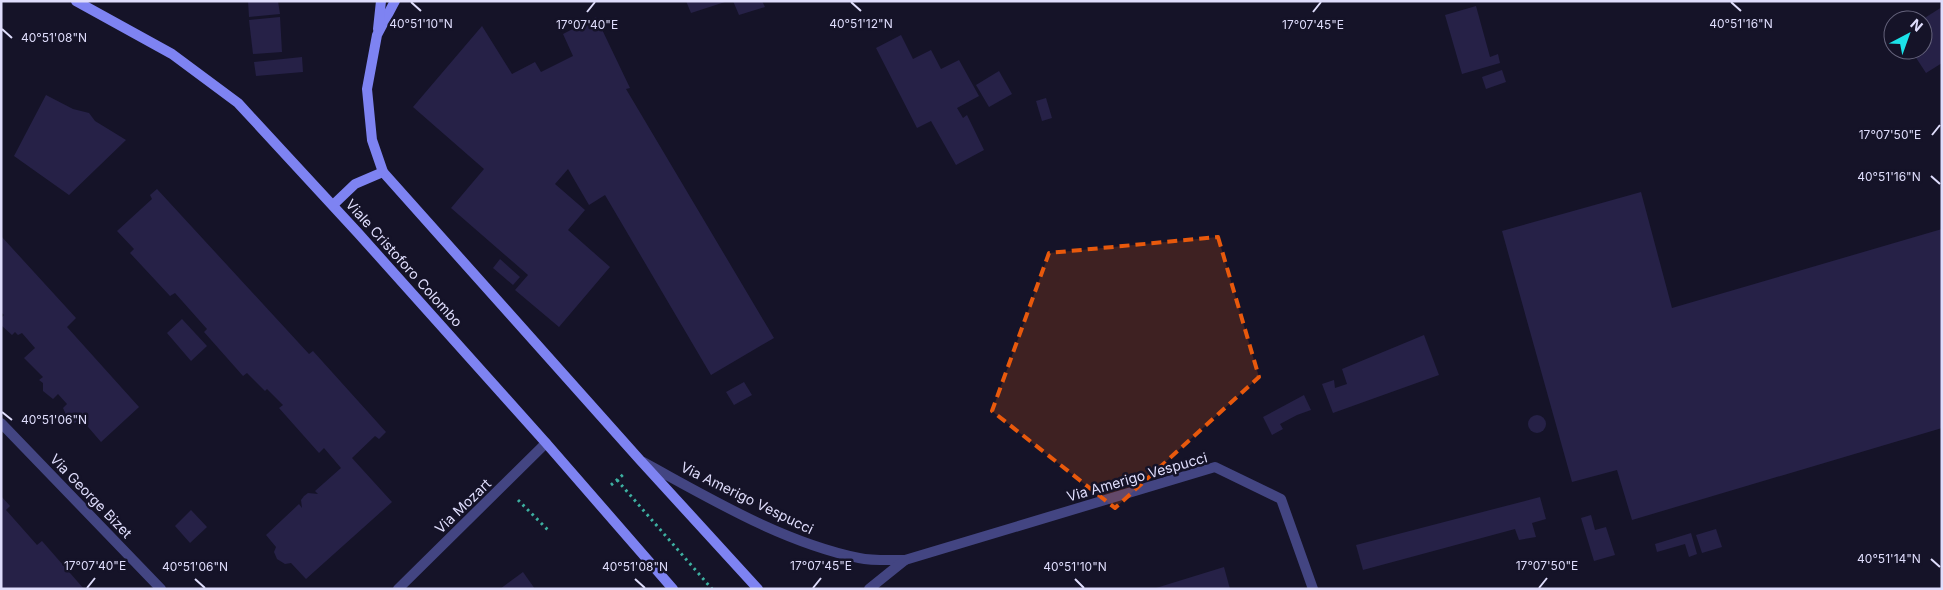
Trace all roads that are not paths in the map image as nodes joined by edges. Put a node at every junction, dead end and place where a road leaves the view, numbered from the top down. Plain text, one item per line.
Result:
1 (76, 1) edge
2 (381, 1) edge
3 (394, 1) edge
4 (377, 35) junction
5 (383, 172) junction
6 (333, 205) junction
7 (1, 423) edge
8 (546, 443) junction
9 (640, 460) junction
10 (904, 560) junction
11 (161, 589) edge
12 (398, 589) edge
13 (673, 589) edge
14 (758, 589) edge
15 (869, 589) edge
16 (1313, 589) edge

1 - 6 main road, Viale Cristoforo Colombo
2 - 4 main road
3 - 4 main road
4 - 5 main road
5 - 6 main road
5 - 9 main road
6 - 8 main road, Viale Cristoforo Colombo
7 - 11 street, Via George Bizet
8 - 12 street, Via Mozart
8 - 13 main road, Viale Cristoforo Colombo
9 - 10 street, Via Amerigo Vespucci
9 - 14 main road
10 - 15 street, Via Amerigo Vespucci
10 - 16 street, Via Amerigo Vespucci

